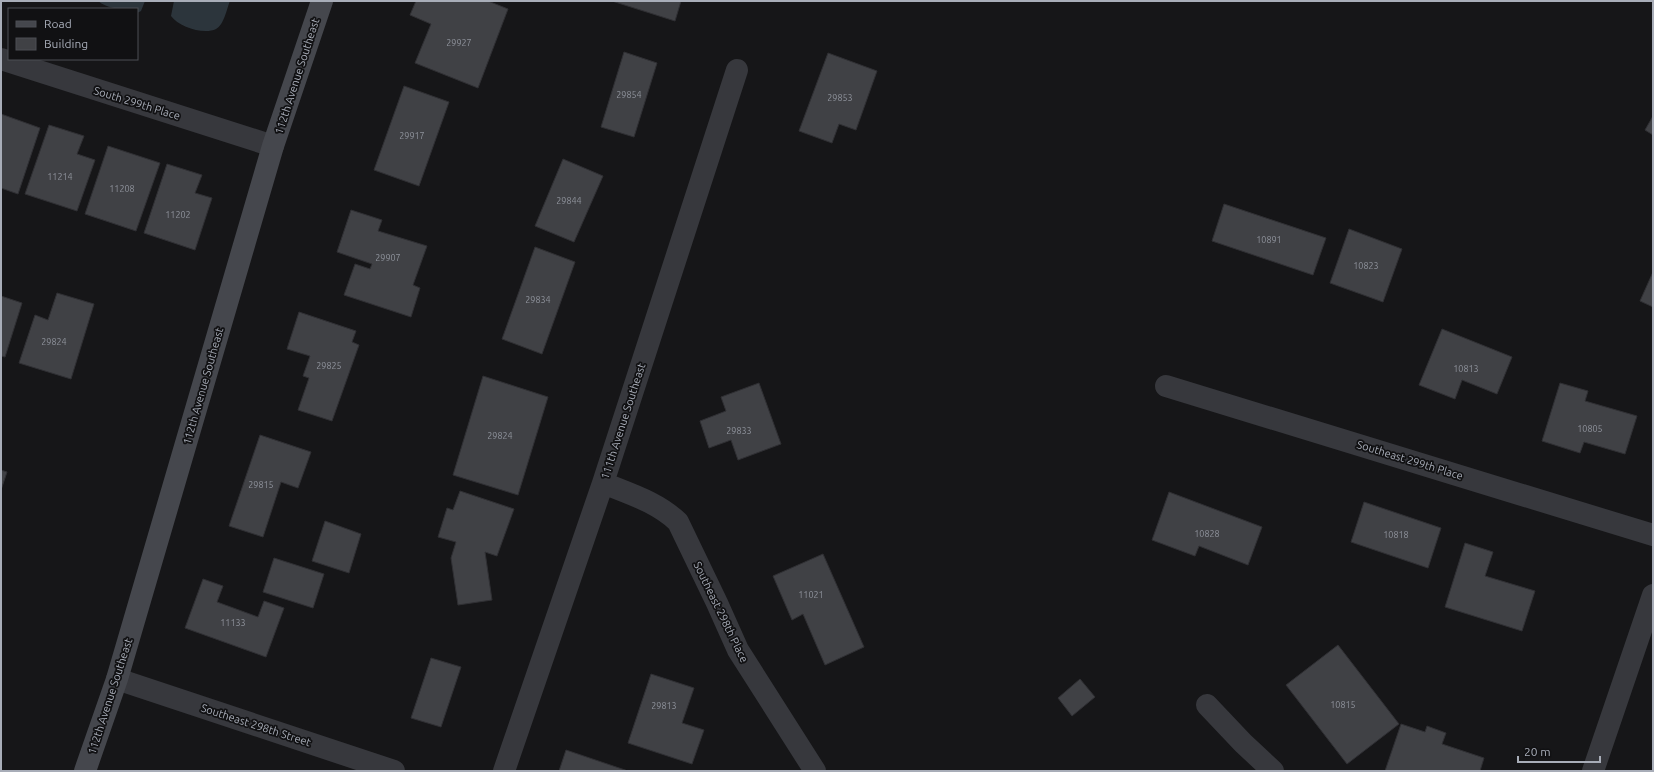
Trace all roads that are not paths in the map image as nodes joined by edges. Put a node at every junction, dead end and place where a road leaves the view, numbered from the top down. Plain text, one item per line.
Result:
1 (322, 1) edge
2 (1, 59) edge
3 (737, 70) dead end
4 (274, 146) junction
5 (1166, 386) dead end
6 (603, 483) junction
7 (1653, 535) edge
8 (1653, 596) edge
9 (117, 679) junction
10 (1208, 705) dead end
11 (85, 771) edge
12 (394, 771) edge
13 (504, 771) edge
14 (815, 771) edge
15 (1273, 771) edge
16 (1593, 771) edge

1 - 4 street, 112th Avenue Southeast
2 - 4 street, South 299th Place
3 - 6 street, 111th Avenue Southeast
4 - 9 street, 112th Avenue Southeast
5 - 7 street, Southeast 299th Place
6 - 13 street, 111th Avenue Southeast
6 - 14 street, Southeast 298th Place
8 - 16 street
9 - 11 street, 112th Avenue Southeast
9 - 12 street, Southeast 298th Street
10 - 15 street

